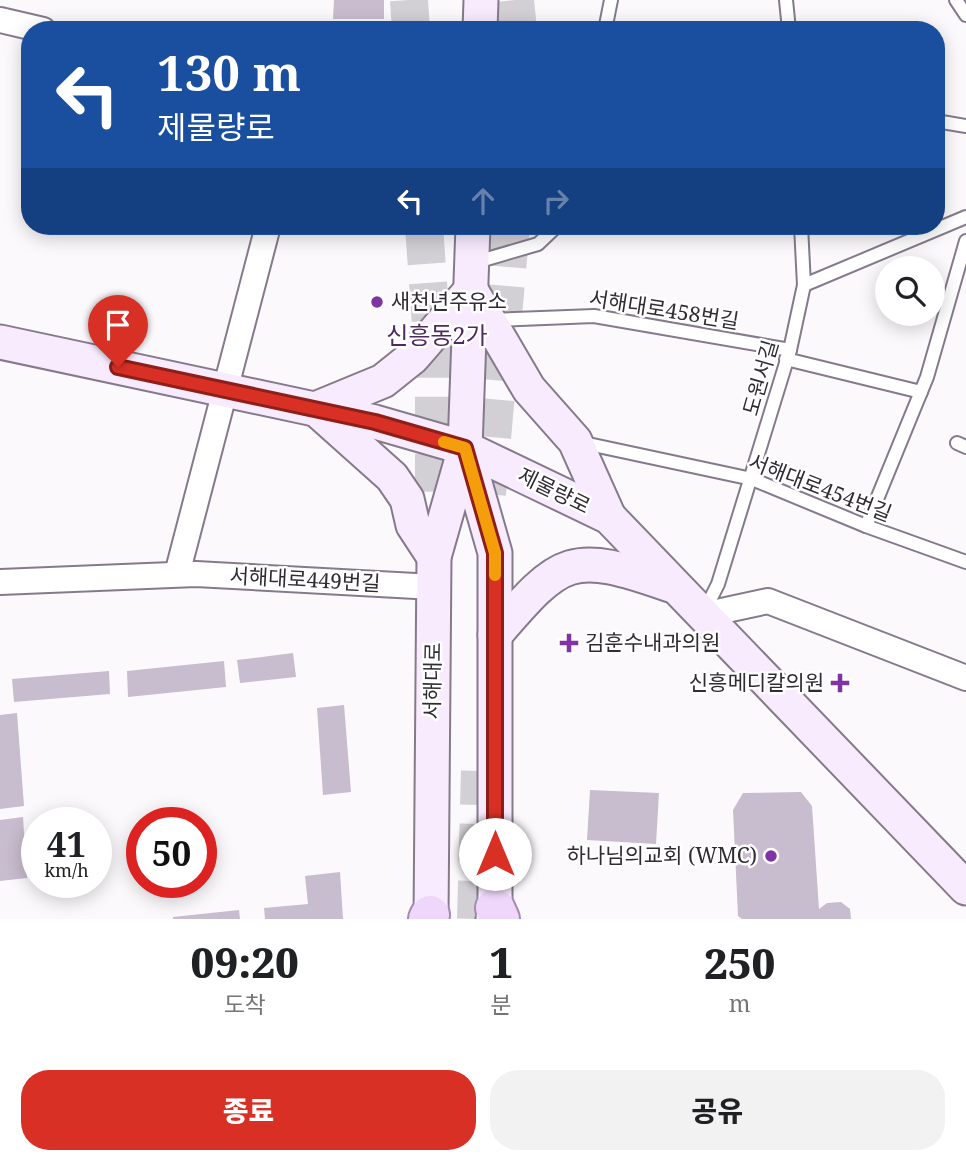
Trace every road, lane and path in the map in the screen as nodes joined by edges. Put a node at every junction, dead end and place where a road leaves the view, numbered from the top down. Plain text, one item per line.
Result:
1 (481, 0) edge
2 (611, 0) edge
3 (786, 0) edge
4 (956, 0) edge
5 (966, 15) edge
6 (0, 20) edge
7 (480, 21) edge
8 (608, 21) edge
9 (788, 21) edge
10 (21, 25) edge
11 (945, 122) edge
12 (966, 126) edge
13 (966, 217) edge
14 (945, 226) edge
15 (266, 235) edge
16 (473, 235) edge
17 (548, 235) edge
18 (801, 235) edge
19 (923, 235) edge
20 (966, 241) edge
21 (472, 276) junction
22 (804, 285) junction
23 (489, 320) junction
24 (0, 342) edge
25 (788, 354) junction
26 (225, 389) junction
27 (921, 391) junction
28 (315, 409) junction
29 (575, 442) junction
30 (465, 448) junction
31 (752, 479) junction
32 (609, 517) junction
33 (866, 526) junction
34 (966, 562) edge
35 (434, 572) junction
36 (177, 573) junction
37 (0, 582) edge
38 (672, 586) junction
39 (703, 615) junction
40 (495, 635) junction
41 (966, 678) edge
42 (966, 888) edge
43 (496, 915) edge
44 (430, 917) edge

1 - 7 main road
2 - 8 lane
3 - 9 lane
4 - 5 lane
6 - 10 street
11 - 12 lane
13 - 14 lane
15 - 26 street
16 - 21 main road, 서해대로
17 - 21 lane
18 - 22 lane, 도원서길
19 - 22 lane
20 - 27 lane
21 - 23 main road
21 - 28 main road
21 - 30 main road, 서해대로
22 - 25 lane, 도원서길
23 - 25 lane, 서해대로458번길
23 - 29 main road
24 - 26 main road, 제물량로
25 - 27 lane, 서해대로458번길
25 - 31 lane, 도원서길
26 - 28 main road, 제물량로
26 - 36 street
27 - 33 lane
28 - 30 main road, 제물량로
28 - 35 main road
29 - 31 lane, 서해대로454번길
29 - 32 main road
30 - 32 main road, 제물량로
30 - 35 main road, 서해대로
30 - 40 main road, 서해대로
31 - 33 lane, 서해대로454번길
31 - 39 lane, 도원서길
32 - 38 main road, 제물량로
33 - 34 lane, 서해대로454번길
35 - 36 street, 서해대로449번길
35 - 44 main road, 서해대로
36 - 37 street, 서해대로449번길
38 - 39 main road, 제물량로
38 - 40 main road
39 - 41 street
39 - 42 main road, 제물량로
40 - 43 main road, 서해대로

